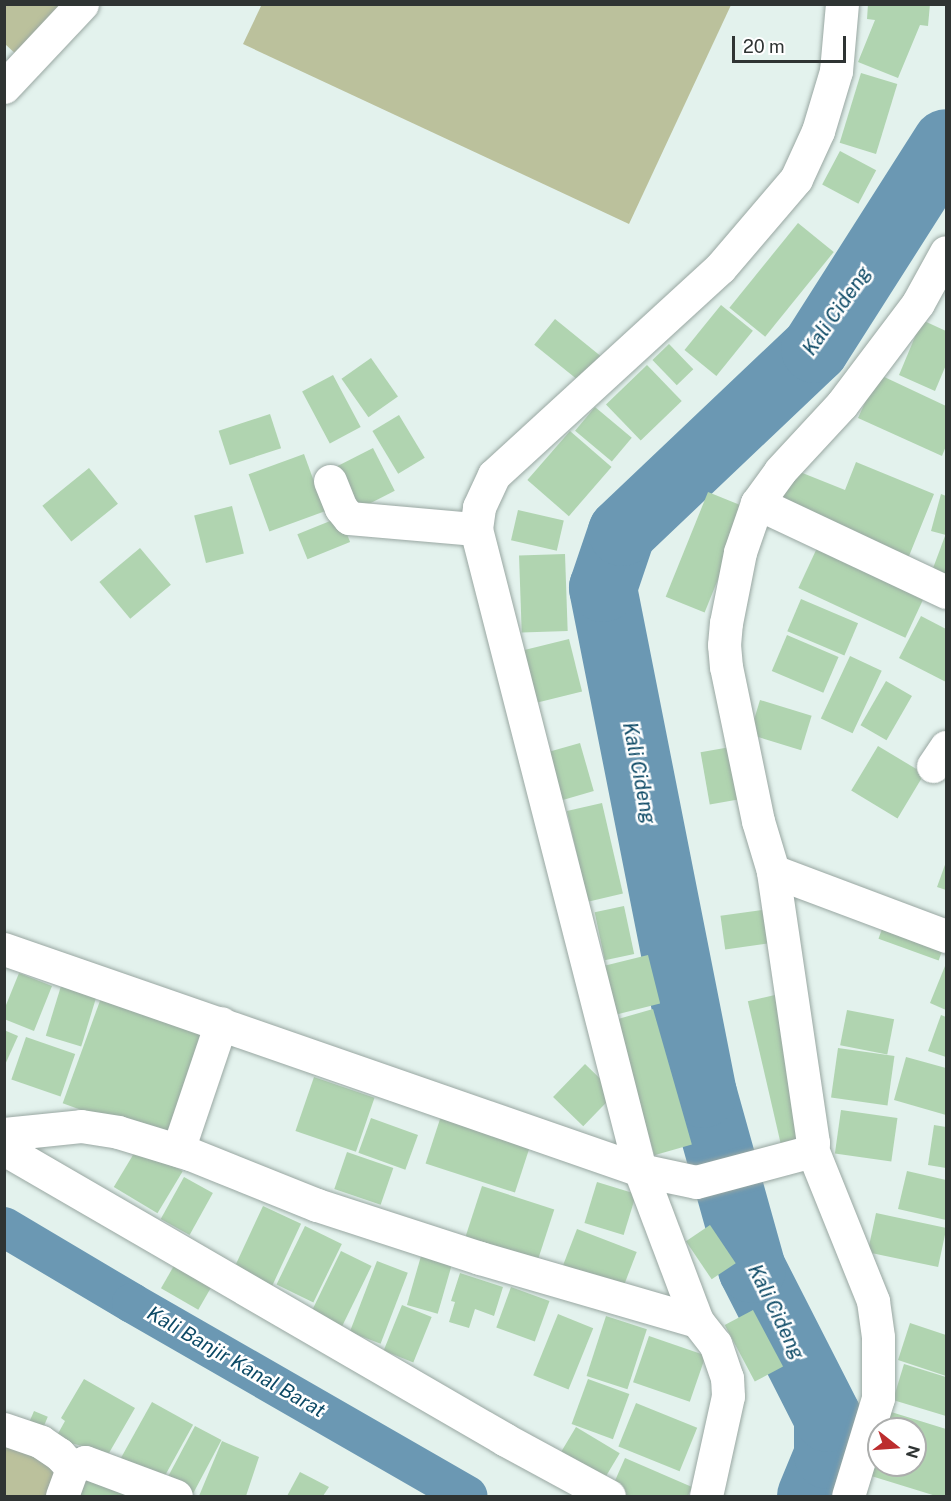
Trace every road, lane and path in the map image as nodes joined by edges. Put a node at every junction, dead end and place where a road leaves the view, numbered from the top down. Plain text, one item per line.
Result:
1 (82, 4) edge
2 (842, 4) edge
3 (4, 87) edge
4 (946, 252) edge
5 (330, 481) dead end
6 (757, 503) junction
7 (476, 529) junction
8 (946, 592) edge
9 (773, 871) junction
10 (946, 936) edge
11 (4, 949) edge
12 (221, 1023) junction
13 (4, 1134) edge
14 (4, 1149) edge
15 (178, 1150) junction
16 (797, 1154) junction
17 (640, 1170) junction
18 (697, 1321) junction
19 (4, 1429) edge
20 (67, 1482) edge
21 (176, 1497) edge
22 (609, 1497) edge
23 (706, 1497) edge
24 (848, 1497) edge

1 - 3 street
2 - 7 street
4 - 6 street
5 - 7 street
6 - 8 street
6 - 9 street
7 - 17 street
9 - 10 street
9 - 16 street
11 - 12 street
12 - 15 street
12 - 17 street
13 - 15 street
14 - 22 street
15 - 18 street
16 - 17 street
16 - 24 street
17 - 18 street
18 - 23 street
19 - 20 street
20 - 21 street

